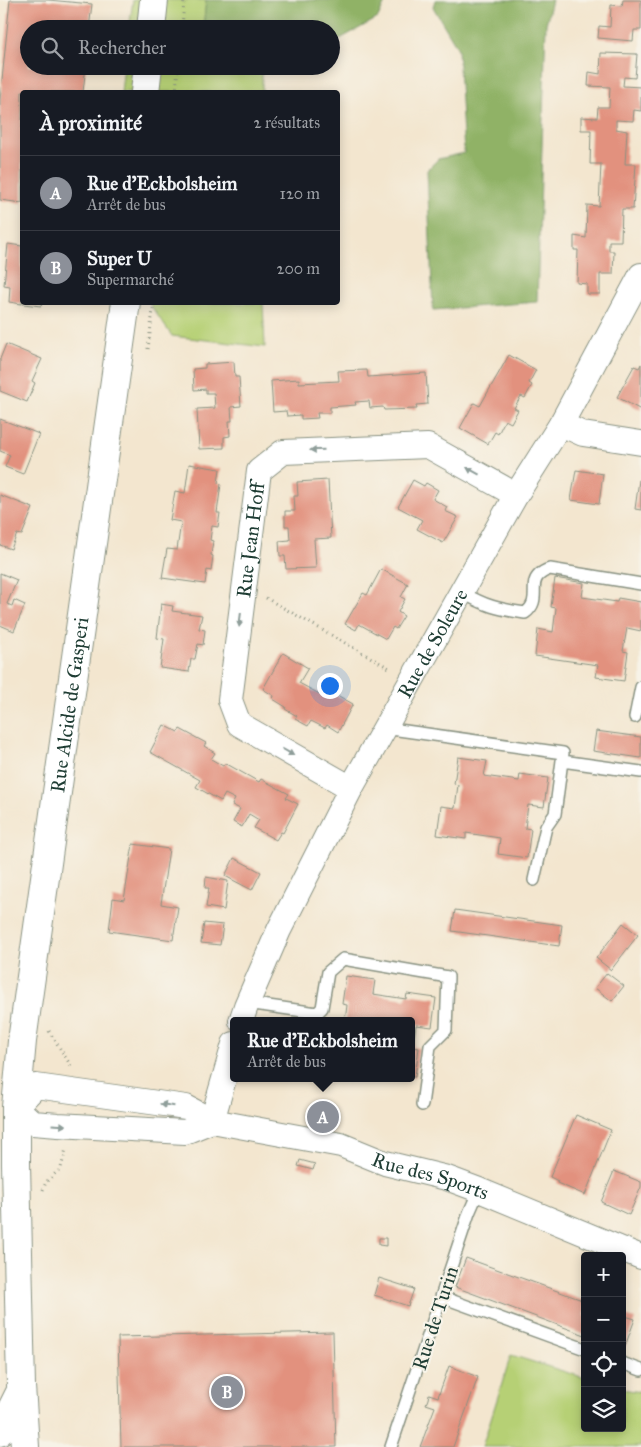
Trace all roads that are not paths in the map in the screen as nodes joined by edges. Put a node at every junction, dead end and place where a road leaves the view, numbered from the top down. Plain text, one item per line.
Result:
1 (154, 0) edge
2 (152, 20) edge
3 (147, 75) edge
4 (145, 90) edge
5 (641, 276) edge
6 (126, 305) edge
7 (560, 424) junction
8 (641, 443) edge
9 (516, 496) junction
10 (641, 584) edge
11 (461, 592) junction
12 (641, 687) edge
13 (636, 717) dead end
14 (384, 728) junction
15 (562, 761) junction
16 (641, 772) edge
17 (351, 788) junction
18 (534, 880) dead end
19 (244, 1012) edge
20 (230, 1058) edge
21 (422, 1105) dead end
22 (8, 1106) edge
23 (212, 1121) junction
24 (479, 1190) junction
25 (641, 1256) edge
26 (442, 1297) junction
27 (581, 1348) edge
28 (626, 1364) edge
29 (641, 1370) edge
30 (21, 1386) junction
31 (0, 1434) edge
32 (25, 1447) edge
33 (391, 1447) edge

1 - 2 main road
3 - 4 main road
5 - 7 street, Rue de Soleure
6 - 22 main road, Rue Alcide de Gasperi
7 - 8 street
7 - 9 street, Rue de Soleure
9 - 11 street, Rue de Soleure
9 -> 17 street, Rue Jean Hoff
10 - 11 lane
11 - 14 street, Rue de Soleure
12 - 13 lane
14 - 15 lane
14 - 17 street, Rue de Soleure
15 - 16 lane
15 - 18 lane
17 - 19 street, Rue de Soleure
19 - 21 lane
20 - 23 street
22 -> 23 street
23 -> 22 street, Rue des Sports
22 - 30 main road, Rue Alcide de Gasperi
23 - 24 street, Rue des Sports
24 - 25 street, Rue des Sports
24 - 26 lane, Rue de Turin
26 - 27 lane
26 - 33 lane, Rue de Turin
28 - 29 lane
30 - 31 street
30 - 32 main road, Rue Alcide de Gasperi

